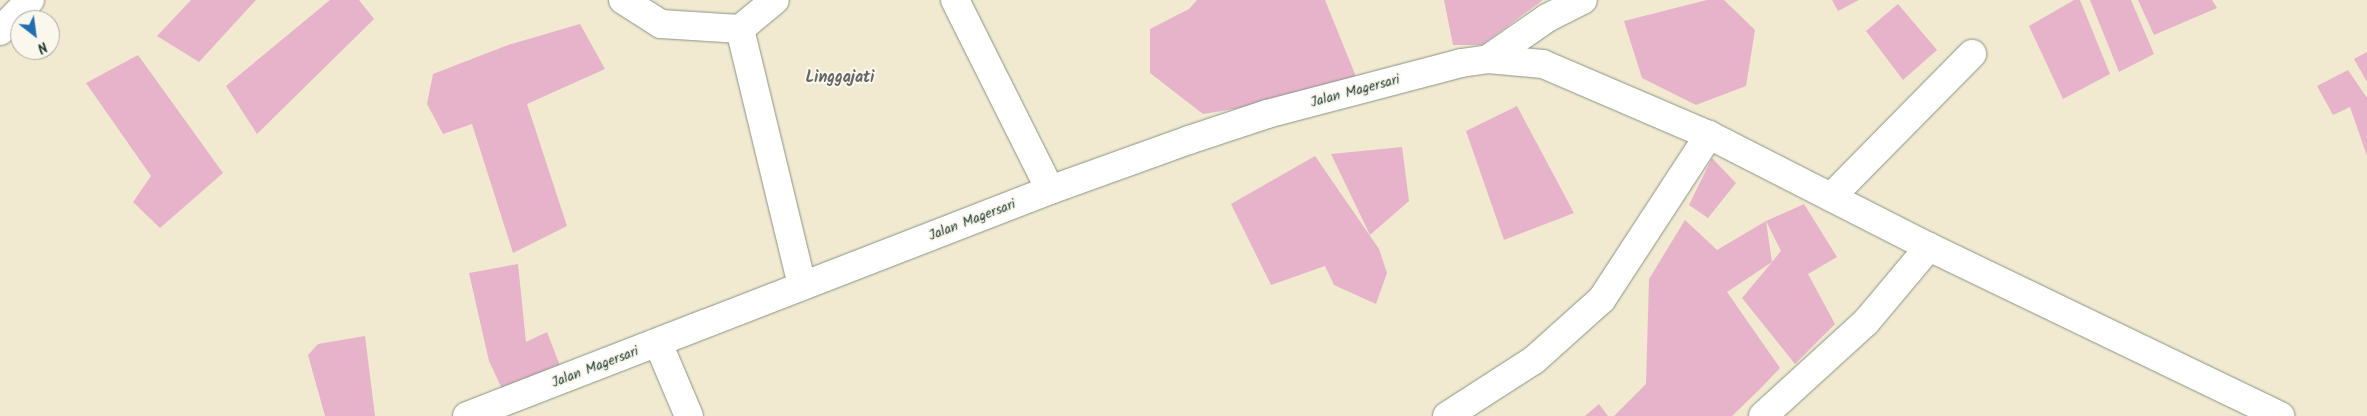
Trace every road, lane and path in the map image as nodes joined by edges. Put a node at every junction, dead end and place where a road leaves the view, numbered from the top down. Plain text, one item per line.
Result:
1 (30, 0) edge
2 (623, 0) edge
3 (775, 0) edge
4 (955, 0) edge
5 (1583, 0) edge
6 (740, 29) junction
7 (0, 31) edge
8 (1972, 54) dead end
9 (1488, 60) junction
10 (1709, 135) junction
11 (1050, 190) junction
12 (1831, 197) junction
13 (1929, 248) junction
14 (802, 286) junction
15 (658, 343) junction
16 (467, 416) edge
17 (689, 416) edge
18 (1447, 416) edge
19 (1763, 416) edge
20 (2280, 416) edge

1 - 7 street
2 - 6 street
3 - 6 street
4 - 11 street
5 - 9 street
6 - 14 street
8 - 12 street
9 - 10 street, Jalan Magersari
9 - 11 street, Jalan Magersari
10 - 12 street, Jalan Magersari
10 - 18 street
11 - 14 street, Jalan Magersari
12 - 13 street, Jalan Magersari
13 - 19 street
13 - 20 street, Jalan Magersari
14 - 15 street, Jalan Magersari
15 - 16 street, Jalan Magersari
15 - 17 street

